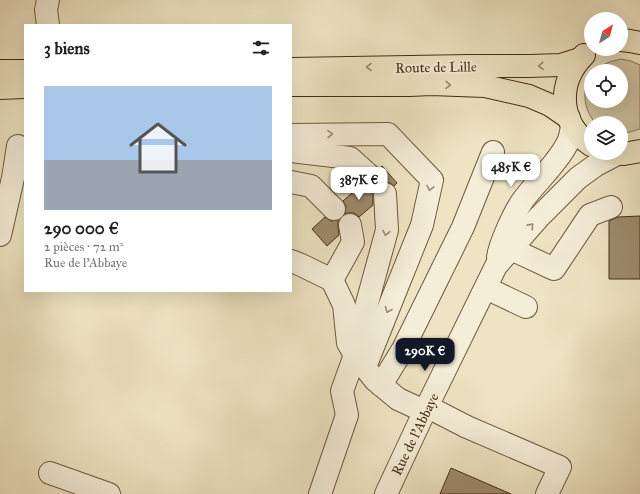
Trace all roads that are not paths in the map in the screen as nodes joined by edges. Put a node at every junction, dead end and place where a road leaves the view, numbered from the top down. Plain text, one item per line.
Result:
1 (48, 0) edge
2 (48, 24) edge
3 (628, 41) edge
4 (640, 43) edge
5 (584, 54) edge
6 (584, 55) edge
7 (292, 68) edge
8 (0, 71) edge
9 (24, 71) edge
10 (292, 85) edge
11 (0, 88) edge
12 (24, 88) edge
13 (571, 122) junction
14 (292, 135) edge
15 (584, 140) edge
16 (14, 146) edge
17 (292, 151) edge
18 (640, 151) edge
19 (493, 152) dead end
20 (628, 153) edge
21 (604, 160) edge
22 (371, 177) dead end
23 (292, 182) edge
24 (385, 194) dead end
25 (611, 206) dead end
26 (334, 209) dead end
27 (350, 225) dead end
28 (0, 235) edge
29 (511, 249) junction
30 (292, 261) edge
31 (496, 266) junction
32 (332, 280) junction
33 (486, 288) junction
34 (526, 307) dead end
35 (360, 361) junction
36 (381, 385) junction
37 (427, 410) junction
38 (50, 473) dead end
39 (109, 494) edge
40 (320, 494) edge
41 (386, 494) edge
42 (547, 494) edge

1 - 2 street
3 - 4 main road
5 -> 7 main road, Route de Lille
6 - 13 main road
8 - 9 main road
10 -> 13 main road, Route de Lille
11 - 12 main road
13 - 15 main road, Route de Lille
13 - 31 street, Rue de l'Abbaye
14 -> 35 street
16 - 28 street
17 - 22 street
18 - 20 main road
19 - 36 street
29 -> 21 street, Rue de l'Abbaye
23 - 26 street
24 -> 35 street
25 - 29 street
27 - 32 street
29 - 31 street, Rue de l'Abbaye
30 - 32 street
31 - 33 street, Rue de l'Abbaye
32 - 35 street
33 - 34 street
33 - 37 street, Rue de l'Abbaye
35 - 36 street
35 - 40 street
36 - 37 street
37 - 41 street, Rue de l'Abbaye
37 - 42 street
38 - 39 street

